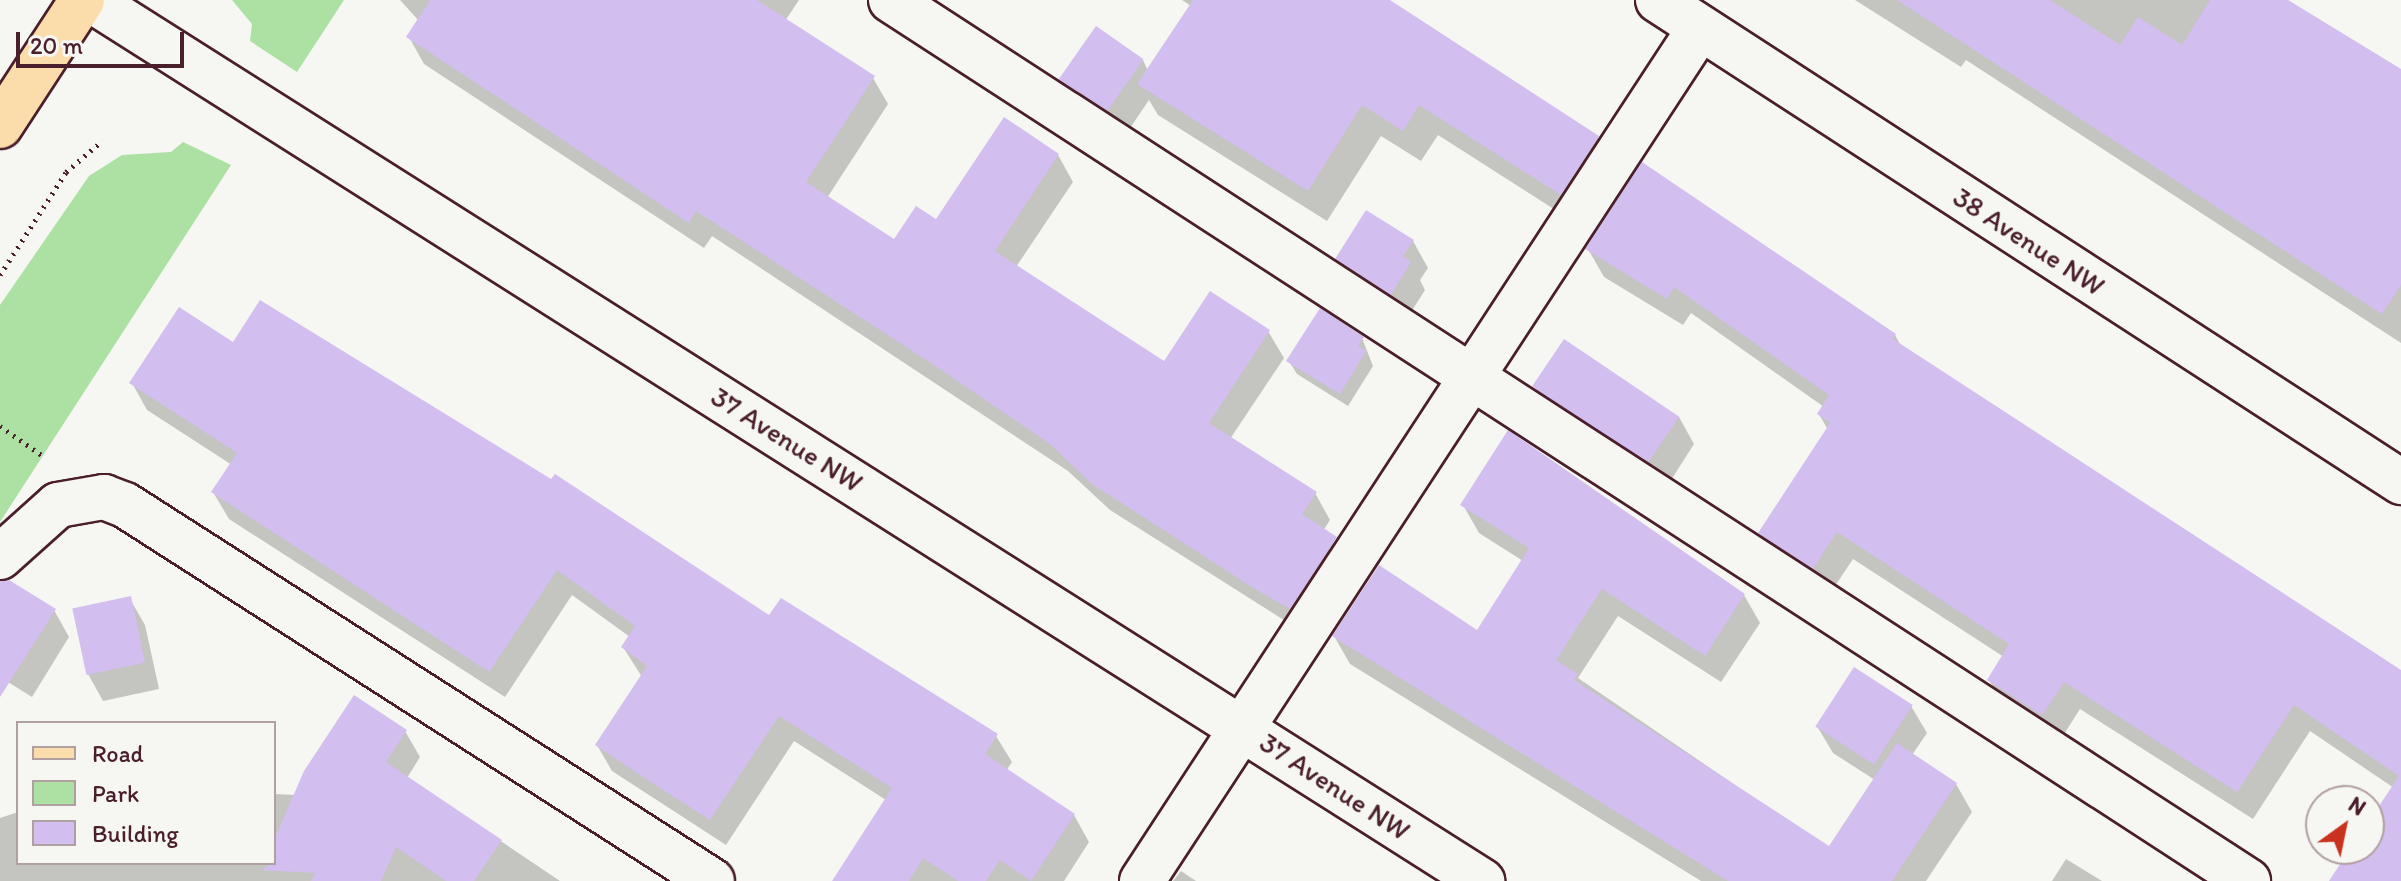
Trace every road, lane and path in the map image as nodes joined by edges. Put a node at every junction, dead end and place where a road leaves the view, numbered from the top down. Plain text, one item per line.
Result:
1 (82, 0) edge
2 (91, 0) edge
3 (891, 0) edge
4 (1658, 0) edge
5 (1700, 28) junction
6 (0, 126) edge
7 (102, 141) dead end
8 (0, 275) edge
9 (1471, 375) junction
10 (2401, 482) edge
11 (0, 557) edge
12 (1243, 726) junction
13 (712, 881) edge
14 (1142, 881) edge
15 (1482, 881) edge
16 (2248, 881) edge

1 - 6 main road
2 - 12 street, 37 Avenue NW
3 - 9 street
4 - 5 street, 38 Avenue NW
5 - 9 street
5 - 10 street, 38 Avenue NW
7 - 8 path
9 - 12 street
9 - 16 street
11 - 13 street
12 - 14 street
12 - 15 street, 37 Avenue NW

